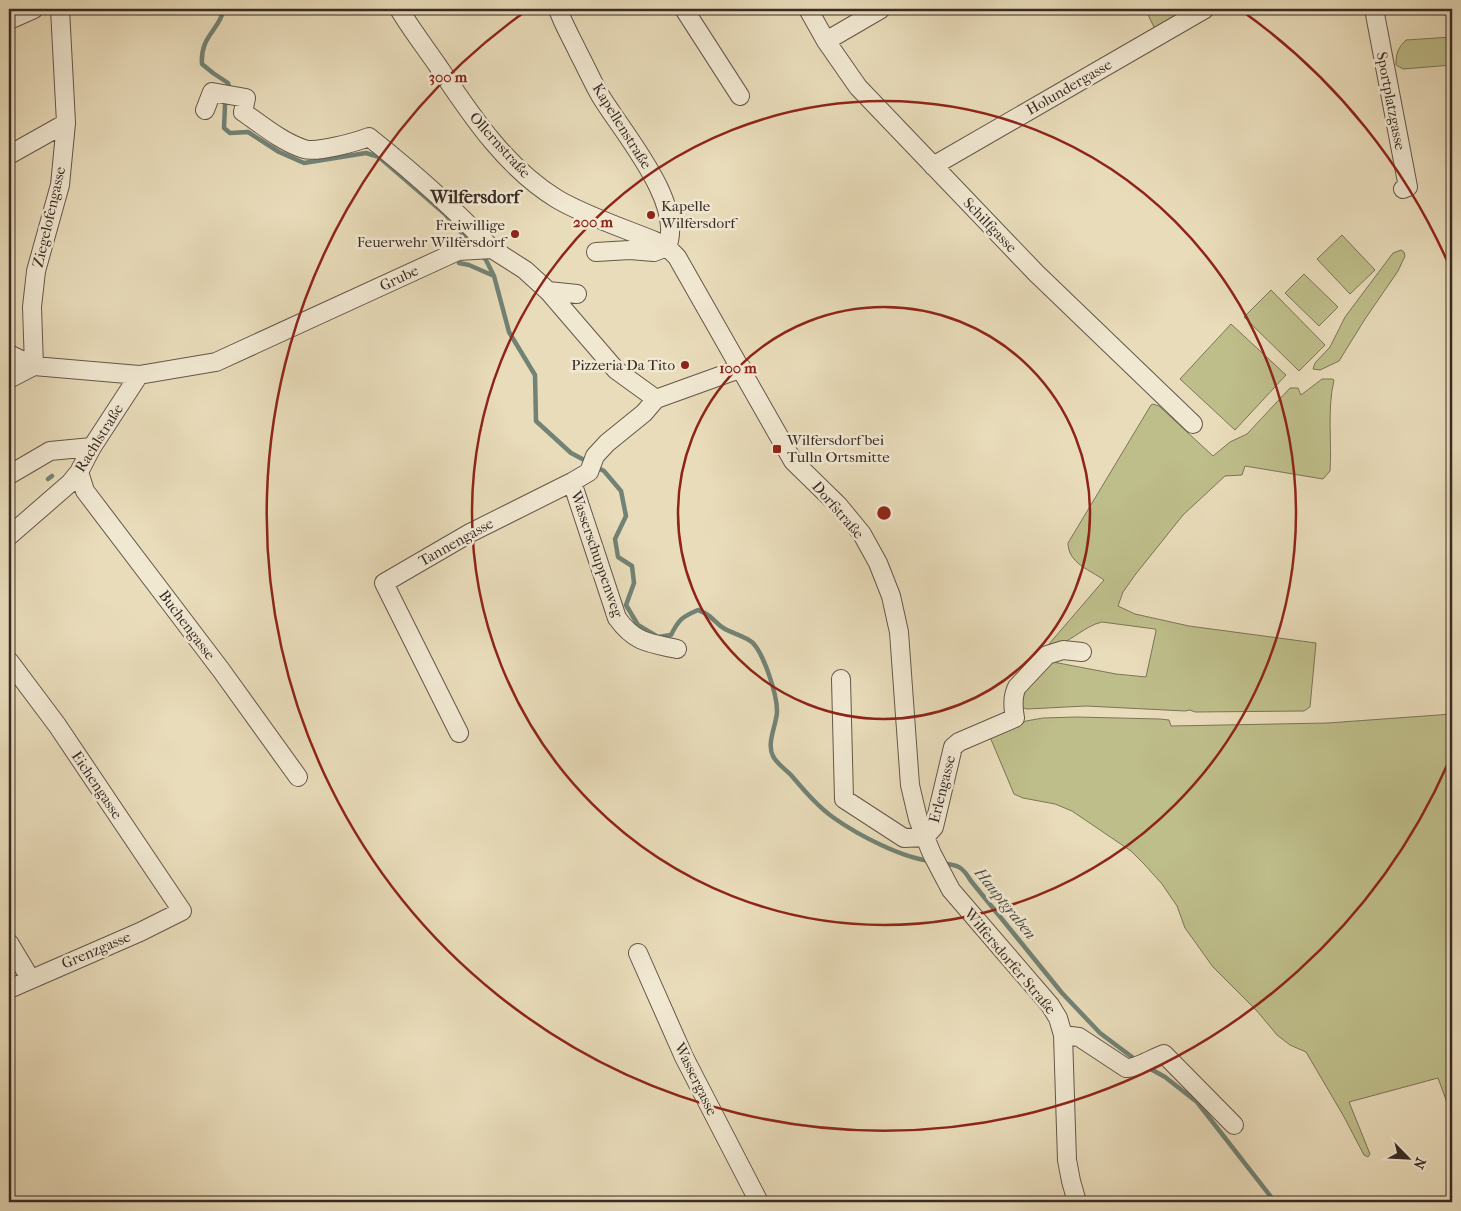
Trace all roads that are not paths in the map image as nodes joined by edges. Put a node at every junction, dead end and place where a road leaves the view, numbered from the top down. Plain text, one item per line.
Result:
1 (34, 9) edge
2 (60, 9) edge
3 (399, 9) edge
4 (558, 9) edge
5 (684, 9) edge
6 (808, 9) edge
7 (881, 9) edge
8 (1206, 9) edge
9 (1374, 9) edge
10 (9, 20) edge
11 (826, 41) junction
12 (740, 96) dead end
13 (205, 110) dead end
14 (66, 123) junction
15 (9, 155) edge
16 (933, 166) junction
17 (1403, 189) dead end
18 (667, 247) junction
19 (488, 249) junction
20 (596, 252) dead end
21 (548, 291) junction
22 (577, 294) dead end
23 (9, 354) edge
24 (34, 366) junction
25 (742, 368) junction
26 (139, 376) junction
27 (9, 379) edge
28 (656, 399) junction
29 (1194, 424) dead end
30 (92, 448) junction
31 (79, 472) junction
32 (9, 475) edge
33 (572, 482) junction
34 (9, 536) edge
35 (677, 649) dead end
36 (1082, 652) dead end
37 (9, 661) edge
38 (840, 679) dead end
39 (459, 733) dead end
40 (298, 777) dead end
41 (924, 837) junction
42 (951, 890) joint
43 (182, 911) joint
44 (9, 943) edge
45 (638, 953) dead end
46 (30, 978) junction
47 (9, 989) edge
48 (1063, 1035) junction
49 (1234, 1124) dead end
50 (758, 1202) edge
51 (1077, 1202) edge

1 - 10 street
2 - 14 street, Ziegelofengasse
3 - 18 street, Ollernstraße
4 - 18 street, Kapellenstraße
5 - 12 street
6 - 11 street, Schilfgasse
7 - 11 street
8 - 16 street, Holundergasse
9 - 17 street, Sportplatzgasse
11 - 16 street, Schilfgasse
13 - 19 street
14 - 15 street
14 - 24 street, Ziegelofengasse
16 - 29 street, Schilfgasse
18 - 20 street
18 - 25 street, Dorfstraße
19 - 21 street
19 - 26 street, Grube
21 - 22 street
21 - 28 street
23 - 24 street
24 - 26 street, Grube
24 - 27 street
25 - 28 street
25 - 41 street, Dorfstraße
26 - 30 street, Rachlstraße
28 - 33 street, Tannengasse
30 - 31 street, Rachlstraße
30 - 32 street
31 - 34 street, Rachlstraße
31 - 40 street, Buchengasse
33 - 35 street, Wasserschuppenweg
33 - 39 street, Tannengasse
36 - 41 street, Erlengasse
37 - 43 street, Eichengasse
38 - 41 street
41 - 42 street, Dorfstraße
42 - 48 street, Wilfersdorfer Straße
43 - 46 street, Grenzgasse
44 - 46 street
45 - 50 street, Wassergasse
46 - 47 street, Grenzgasse
48 - 49 street
48 - 51 street, Wilfersdorfer Straße

